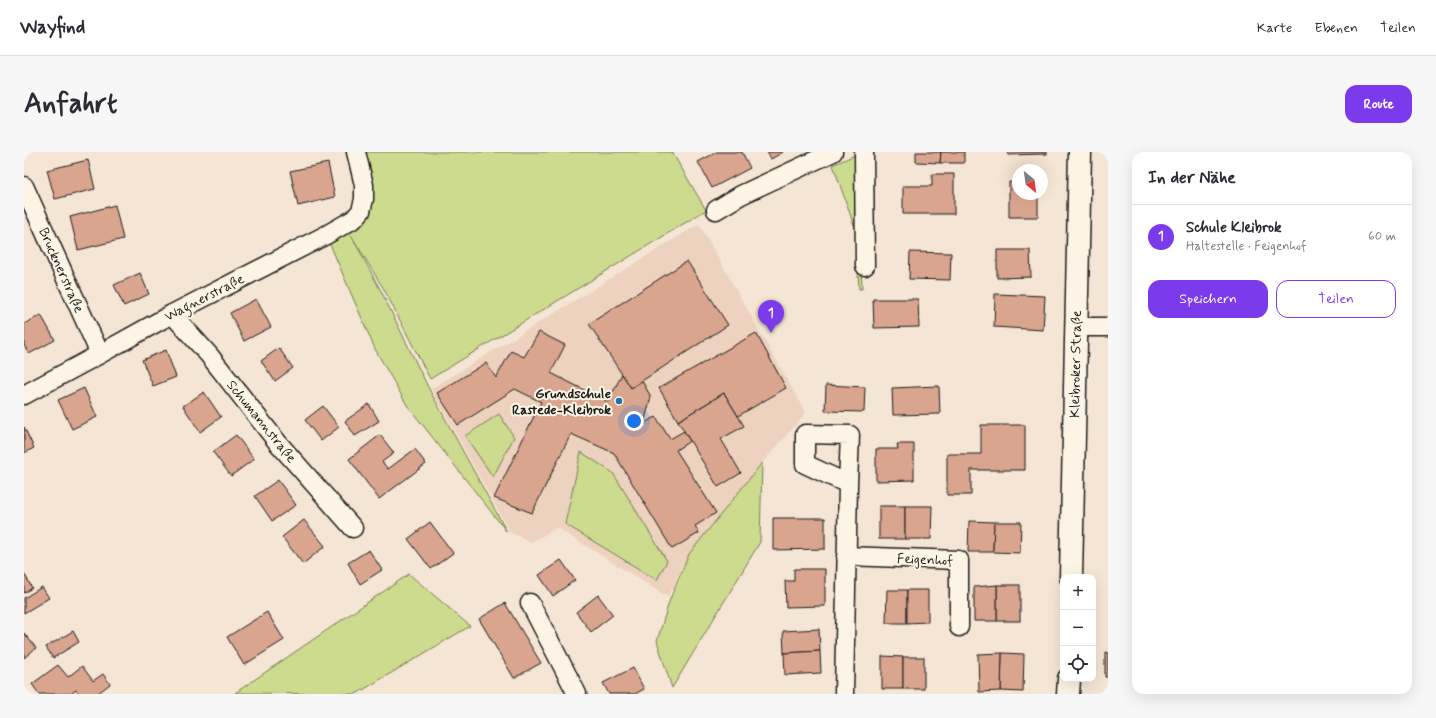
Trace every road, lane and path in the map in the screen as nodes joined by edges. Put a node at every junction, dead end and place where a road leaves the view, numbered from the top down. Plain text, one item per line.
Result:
1 (356, 152) edge
2 (833, 152) edge
3 (864, 152) edge
4 (1080, 152) edge
5 (24, 186) edge
6 (716, 210) dead end
7 (865, 266) dead end
8 (172, 314) junction
9 (1076, 326) junction
10 (1108, 327) edge
11 (100, 354) junction
12 (24, 395) edge
13 (848, 484) dead end
14 (353, 528) dead end
15 (846, 556) junction
16 (1071, 574) edge
17 (530, 602) dead end
18 (959, 627) dead end
19 (1069, 682) edge
20 (577, 694) edge
21 (844, 694) edge
22 (1068, 694) edge

1 - 8 street, Wagnerstraße
2 - 6 street
3 - 7 street
4 - 9 street, Kleibroker Straße
5 - 11 street, Brucknerstraße
8 - 11 street, Wagnerstraße
8 - 14 street, Schumannstraße
9 - 10 street
9 - 16 street, Kleibroker Straße
11 - 12 street, Wagnerstraße
13 - 15 street
15 - 18 street, Feigenhof
15 - 21 street
17 - 20 street
19 - 22 street

